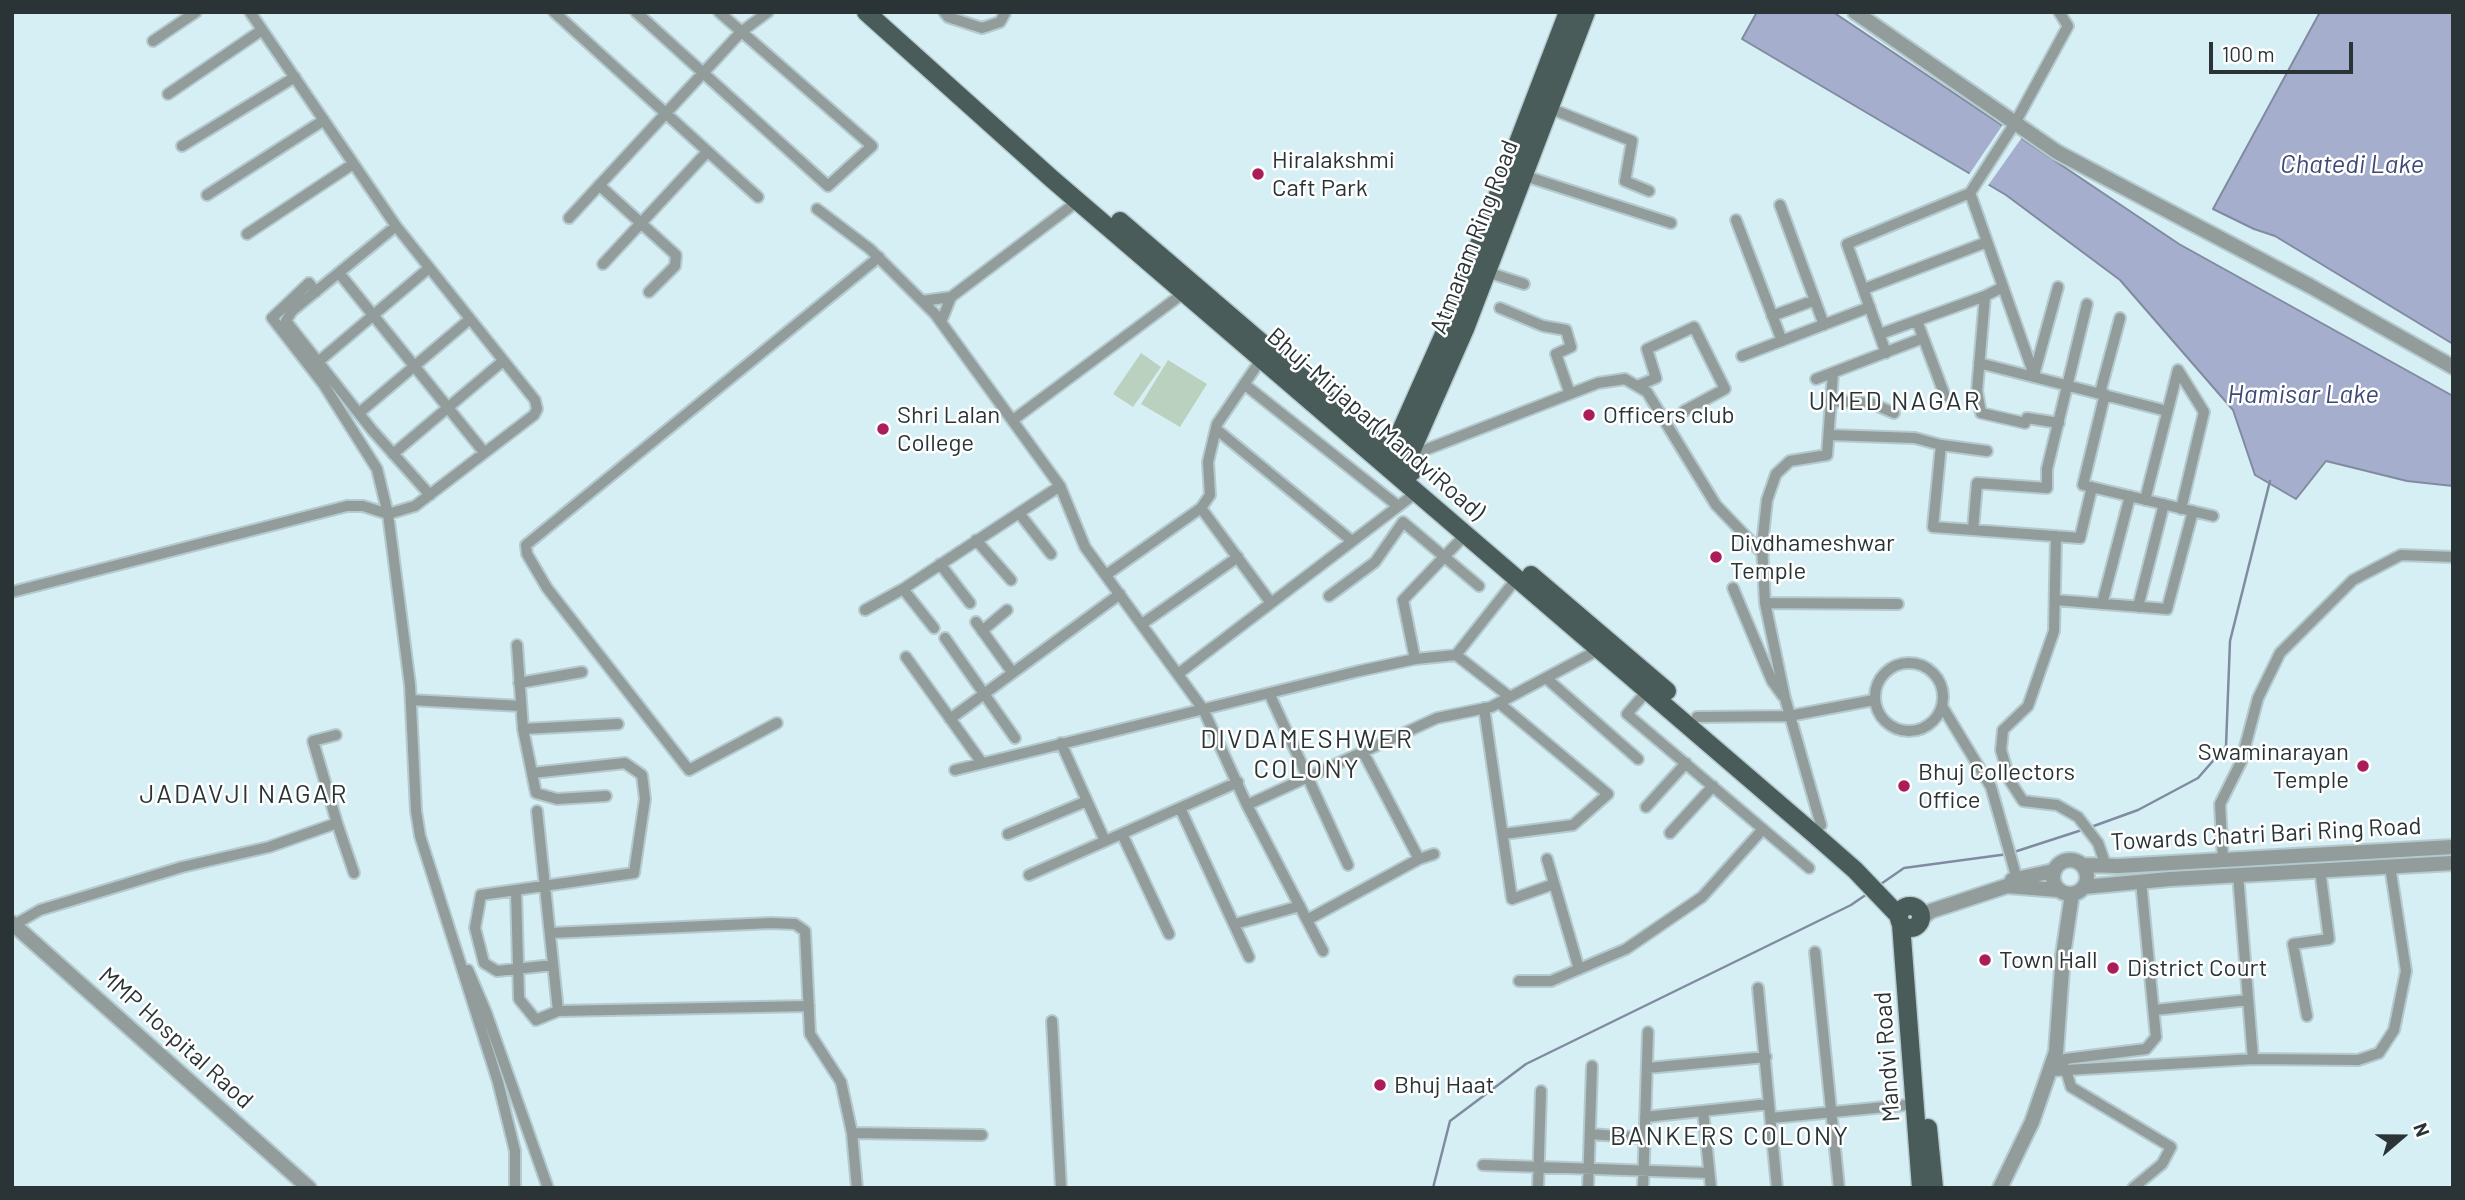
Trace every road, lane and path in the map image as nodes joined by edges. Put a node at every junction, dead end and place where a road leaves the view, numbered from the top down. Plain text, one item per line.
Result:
1 (196, 12) edge
2 (250, 12) edge
3 (554, 12) edge
4 (636, 12) edge
5 (719, 12) edge
6 (768, 12) edge
7 (866, 12) edge
8 (884, 12) edge
9 (944, 12) edge
10 (1568, 12) edge
11 (1586, 12) edge
12 (1855, 12) edge
13 (2059, 12) edge
14 (1005, 13) edge
15 (262, 30) junction
16 (741, 32) junction
17 (153, 41) dead end
18 (703, 73) junction
19 (295, 77) junction
20 (168, 94) dead end
21 (1549, 108) junction
22 (665, 114) junction
23 (324, 120) junction
24 (2015, 123) junction
25 (182, 146) dead end
26 (707, 152) junction
27 (353, 164) junction
28 (1525, 176) junction
29 (599, 185) junction
30 (1650, 191) dead end
31 (1970, 193) junction
32 (207, 195) dead end
33 (758, 198) dead end
34 (1078, 201) junction
35 (1780, 205) dead end
36 (817, 209) dead end
37 (569, 218) dead end
38 (1736, 220) dead end
39 (1671, 223) dead end
40 (640, 224) junction
41 (396, 226) junction
42 (247, 234) dead end
43 (1987, 242) junction
44 (879, 257) junction
45 (603, 264) dead end
46 (429, 268) junction
47 (1487, 272) junction
48 (339, 273) junction
49 (1524, 284) dead end
50 (2003, 287) junction
51 (2058, 287) dead end
52 (1864, 289) junction
53 (316, 292) junction
54 (649, 292) dead end
55 (1185, 292) junction
56 (1985, 296) junction
57 (951, 297) junction
58 (922, 300) junction
59 (1815, 300) junction
60 (2087, 304) dead end
61 (1870, 307) junction
62 (1500, 308) dead end
63 (373, 316) junction
64 (1772, 316) junction
65 (2120, 318) dead end
66 (470, 319) junction
67 (1917, 321) junction
68 (941, 322) junction
69 (1824, 325) junction
70 (1880, 334) junction
71 (1923, 338) junction
72 (1782, 341) junction
73 (1886, 352) junction
74 (1742, 356) dead end
75 (1262, 358) junction
76 (503, 361) junction
77 (318, 362) junction
78 (1979, 363) junction
79 (415, 367) junction
80 (2453, 368) edge
81 (1833, 373) junction
82 (2035, 375) junction
83 (1816, 379) dead end
84 (1244, 384) junction
85 (2068, 384) junction
86 (1637, 386) junction
87 (1570, 394) junction
88 (2103, 394) junction
89 (1944, 396) dead end
90 (1830, 401) junction
91 (448, 408) junction
92 (1684, 411) dead end
93 (2167, 411) junction
94 (359, 413) junction
95 (1894, 413) dead end
96 (1013, 420) junction
97 (2059, 424) junction
98 (1216, 429) junction
99 (1830, 435) junction
100 (1941, 445) junction
101 (483, 451) junction
102 (1987, 451) dead end
103 (393, 454) junction
104 (1389, 459) junction
105 (1406, 466) junction
106 (1060, 486) junction
107 (2092, 487) junction
108 (1417, 492) junction
109 (430, 495) junction
110 (2130, 496) junction
111 (2146, 500) junction
112 (2164, 504) junction
113 (1398, 506) junction
114 (1201, 508) junction
115 (2180, 509) junction
116 (2193, 511) junction
117 (1019, 513) junction
118 (388, 514) junction
119 (2213, 516) dead end
120 (1973, 530) junction
121 (1466, 534) junction
122 (2056, 536) junction
123 (976, 540) junction
124 (1352, 541) junction
125 (1051, 554) dead end
126 (1763, 554) junction
127 (1238, 557) junction
128 (1444, 557) junction
129 (2453, 557) edge
130 (940, 564) junction
131 (1105, 575) junction
132 (1517, 578) junction
133 (1012, 580) dead end
134 (1479, 586) dead end
135 (904, 589) junction
136 (1733, 589) dead end
137 (12, 592) edge
138 (1119, 594) junction
139 (1329, 596) dead end
140 (2054, 600) junction
141 (970, 603) dead end
142 (1271, 603) junction
143 (1765, 603) junction
144 (1898, 604) dead end
145 (2102, 604) junction
146 (2138, 607) junction
147 (865, 610) dead end
148 (1007, 611) dead end
149 (1142, 624) junction
150 (934, 628) dead end
151 (945, 638) dead end
152 (517, 645) dead end
153 (1600, 649) junction
154 (1456, 655) junction
155 (906, 657) dead end
156 (1415, 659) junction
157 (582, 672) dead end
158 (1012, 673) junction
159 (1178, 674) junction
160 (1546, 678) junction
161 (519, 683) junction
162 (1648, 690) junction
163 (985, 693) junction
164 (1269, 693) junction
165 (1510, 697) junction
166 (1785, 698) junction
167 (411, 700) junction
168 (1874, 700) junction
169 (1499, 703) junction
170 (521, 706) junction
171 (1942, 706) junction
172 (1484, 708) junction
173 (1203, 709) junction
174 (1789, 716) junction
175 (1697, 717) junction
176 (950, 719) junction
177 (777, 723) dead end
178 (618, 724) dead end
179 (523, 729) junction
180 (336, 735) dead end
181 (1015, 738) dead end
182 (1061, 743) junction
183 (1362, 750) junction
184 (1638, 759) dead end
185 (982, 763) junction
186 (1686, 763) junction
187 (955, 769) dead end
188 (531, 773) junction
189 (1307, 776) junction
190 (1238, 782) junction
191 (1713, 786) junction
192 (606, 796) dead end
193 (1087, 801) junction
194 (1247, 805) junction
195 (1646, 807) dead end
196 (1180, 808) junction
197 (537, 811) dead end
198 (337, 823) junction
199 (1821, 825) junction
200 (1763, 829) junction
201 (1670, 833) dead end
202 (1122, 834) junction
203 (1503, 834) junction
204 (1008, 835) dead end
205 (1105, 841) junction
206 (2453, 848) edge
207 (1434, 854) dead end
208 (1419, 859) junction
209 (1547, 859) dead end
210 (2223, 860) junction
211 (2453, 863) edge
212 (1348, 865) dead end
213 (2083, 865) junction
214 (2106, 866) junction
215 (2390, 866) junction
216 (1859, 867) junction
217 (1809, 868) dead end
218 (2320, 870) junction
219 (2053, 871) junction
220 (354, 873) dead end
221 (1029, 875) dead end
222 (2238, 875) junction
223 (2017, 880) junction
224 (2141, 881) junction
225 (1554, 884) junction
226 (547, 888) junction
227 (516, 891) junction
228 (2069, 891) junction
229 (1300, 906) junction
230 (441, 907) junction
231 (1908, 913) junction
232 (1307, 920) junction
233 (1235, 923) junction
234 (13, 924) edge
235 (550, 933) junction
236 (1169, 934) dead end
237 (1323, 951) dead end
238 (1815, 951) dead end
239 (1249, 957) dead end
240 (553, 965) junction
241 (1579, 969) junction
242 (518, 970) junction
243 (1519, 981) dead end
244 (1758, 988) dead end
245 (2248, 1000) junction
246 (809, 1006) junction
247 (2155, 1010) junction
248 (558, 1011) junction
249 (2307, 1016) dead end
250 (1052, 1021) dead end
251 (1648, 1031) dead end
252 (1766, 1057) junction
253 (2253, 1059) junction
254 (1592, 1066) dead end
255 (1647, 1068) junction
256 (2056, 1073) junction
257 (1541, 1091) dead end
258 (1769, 1104) junction
259 (1906, 1105) dead end
260 (1703, 1111) junction
261 (1830, 1112) junction
262 (1645, 1117) junction
263 (1771, 1118) junction
264 (852, 1133) junction
265 (1590, 1134) junction
266 (982, 1135) dead end
267 (1644, 1138) junction
268 (1483, 1165) dead end
269 (1539, 1168) junction
270 (1589, 1170) junction
271 (1643, 1170) junction
272 (1709, 1173) junction
273 (309, 1188) edge
274 (515, 1188) edge
275 (548, 1188) edge
276 (857, 1188) edge
277 (1060, 1188) edge
278 (1538, 1188) edge
279 (1588, 1188) edge
280 (1643, 1188) edge
281 (1711, 1188) edge
282 (1777, 1188) edge
283 (1839, 1188) edge
284 (1921, 1188) edge
285 (1934, 1188) edge
286 (2000, 1188) edge
287 (2133, 1188) edge

1 - 17 street
2 - 15 street
3 - 22 street
4 - 18 street
5 - 16 street
6 - 16 street
7 - 34 main road, Bhuj-Mirjapar(MandviRoad)
8 - 104 main road, Bhuj-Mirjapar(MandviRoad)
9 - 14 street
10 - 104 main road, Atmaram Ring Road
11 - 21 main road, Atmaram Ring Road
12 - 24 street
13 - 24 street
15 - 19 street
15 - 20 street
16 - 18 street
16 - 18 street
18 - 22 street
19 - 23 street
19 - 25 street
21 - 28 main road, Atmaram Ring Road
21 - 30 street
22 - 26 street
22 - 29 street
23 - 27 street
23 - 32 street
24 - 31 street
24 - 80 street
26 - 33 street
26 - 40 street
27 - 41 street
27 - 42 street
28 - 39 street
28 - 47 main road, Atmaram Ring Road
29 - 37 street
29 - 40 street
31 - 43 street
31 - 52 street
34 - 55 main road, Bhuj-Mirjapar(MandviRoad)
34 - 57 street
35 - 59 street
36 - 44 street
38 - 64 street
40 - 45 street
40 - 54 street
41 - 46 street
41 - 48 street
43 - 50 street
43 - 52 street
44 - 58 street
44 - 177 street
46 - 63 street
46 - 66 street
47 - 49 street
47 - 105 main road, Atmaram Ring Road
48 - 53 street
48 - 63 street
50 - 56 street
50 - 82 street
51 - 82 street
52 - 61 street
53 - 77 street
53 - 118 street
55 - 75 main road, Bhuj-Mirjapar(MandviRoad)
55 - 96 street
56 - 67 street
56 - 78 street
57 - 58 street
57 - 68 street
58 - 68 street
59 - 64 street
59 - 69 street
60 - 85 street
61 - 69 street
61 - 70 street
62 - 87 street
63 - 77 street
63 - 79 street
64 - 72 street
65 - 88 street
66 - 76 street
66 - 79 street
67 - 70 street
67 - 71 street
68 - 96 street
69 - 72 street
70 - 73 street
71 - 73 street
71 - 89 street
72 - 74 street
73 - 81 street
75 - 84 street
75 - 104 main road, Bhuj-Mirjapar(MandviRoad)
76 - 91 street
76 - 101 street
77 - 94 street
78 - 82 street
78 - 97 street
79 - 91 street
79 - 94 street
81 - 83 street
81 - 90 street
82 - 85 street
84 - 98 street
84 - 113 street
85 - 88 street
85 - 97 street
86 - 87 street
86 - 92 street
86 - 126 street
87 - 105 street
88 - 93 street
88 - 107 street
90 - 95 street
90 - 99 street
91 - 101 street
91 - 103 street
93 - 111 street
93 - 115 street
94 - 103 street
96 - 106 street
97 - 120 street
98 - 114 street
98 - 124 street
99 - 100 street
99 - 126 street
100 - 102 street
100 - 120 street
101 - 109 street
103 - 109 street
104 - 105 main road, Bhuj-Mirjapar(MandviRoad)
105 - 108 main road, Bhuj-Mirjapar(MandviRoad)
105 - 175 main road, Bhuj-Mirjapar(MandviRoad)
106 - 117 street
106 - 131 street
107 - 110 street
107 - 122 street
108 - 113 street
108 - 121 main road, Bhuj-Mirjapar(MandviRoad)
109 - 118 street
110 - 111 street
110 - 145 street
111 - 112 street
112 - 115 street
112 - 146 street
113 - 124 street
114 - 127 street
114 - 131 street
115 - 116 street
116 - 119 street
116 - 146 street
117 - 123 street
117 - 125 street
118 - 137 street
118 - 167 street
120 - 122 street
121 - 128 street
121 - 132 main road, Bhuj-Mirjapar(MandviRoad)
122 - 140 street
123 - 130 street
123 - 133 street
124 - 142 street
126 - 143 street
127 - 142 street
127 - 149 street
128 - 134 street
128 - 139 street
128 - 156 street
129 - 210 street
130 - 135 street
130 - 141 street
131 - 138 street
132 - 153 main road, Bhuj-Mirjapar(MandviRoad)
132 - 154 street
135 - 147 street
135 - 150 street
136 - 166 street
138 - 149 street
138 - 158 street
140 - 145 street
140 - 214 street
142 - 159 street
143 - 144 street
143 - 166 street
145 - 146 street
148 - 158 street
149 - 159 street
151 - 163 street
152 - 161 street
153 - 160 street
153 - 162 main road, Bhuj-Mirjapar(MandviRoad)
154 - 156 street
154 - 165 street
155 - 176 street
156 - 164 street
157 - 161 street
158 - 163 street
159 - 173 street
160 - 165 street
160 - 184 street
161 - 170 street
162 - 186 street
162 - 216 main road, Bhuj-Mirjapar(MandviRoad)
163 - 176 street
163 - 181 street
164 - 173 street
164 - 189 street
165 - 169 street
166 - 174 street
167 - 170 street
167 - 230 street
168 - 171 street
168 - 171 street
168 - 174 street
169 - 172 street
169 - 203 street
170 - 179 street
171 - 223 street
172 - 183 street
172 - 203 street
173 - 182 street
173 - 190 street
174 - 175 street
174 - 199 street
175 - 199 main road, Bhuj-Mirjapar(MandviRoad)
176 - 185 street
178 - 179 street
179 - 188 street
180 - 198 street
182 - 185 street
182 - 193 street
183 - 189 street
183 - 208 street
185 - 187 street
186 - 191 street
186 - 195 street
188 - 192 street
188 - 226 street
189 - 194 street
189 - 212 street
190 - 194 street
190 - 196 street
191 - 200 street
191 - 201 street
193 - 204 street
193 - 205 street
194 - 229 street
196 - 202 street
196 - 233 street
197 - 226 street
198 - 220 street
198 - 234 street
199 - 216 main road, Bhuj-Mirjapar(MandviRoad)
200 - 217 street
200 - 241 street
202 - 205 street
202 - 236 street
203 - 225 street
205 - 221 street
206 - 210 street, Towards Chatri Bari Ring Road
207 - 208 street
208 - 232 street
209 - 225 street
210 - 214 street, Towards Chatri Bari Ring Road
211 - 215 street
213 - 214 street, Towards Chatri Bari Ring Road
213 - 219 street
213 - 228 street
215 - 218 street
215 - 253 street
216 - 231 main road
218 - 222 street
218 - 249 street
219 - 223 street
219 - 228 street
222 - 224 street
222 - 245 street
223 - 231 street
224 - 228 street
224 - 247 street
225 - 241 street
226 - 227 street
226 - 235 street
227 - 242 street
227 - 242 street
228 - 231 street
228 - 256 street
229 - 232 street
229 - 233 street
230 - 274 street
230 - 275 street
231 - 284 main road, Mandvi Road
231 - 285 main road, Mandvi Road
232 - 237 street
233 - 239 street
234 - 273 street, MMP Hospital Raod
235 - 240 street
235 - 246 street
238 - 261 street
240 - 242 street
240 - 248 street
241 - 243 street
242 - 248 street
244 - 252 street
245 - 247 street
245 - 253 street
246 - 248 street
246 - 264 street
247 - 256 street
250 - 277 street
251 - 255 street
252 - 255 street
252 - 258 street
253 - 256 street
254 - 265 street
255 - 262 street
256 - 286 street
256 - 287 street
257 - 269 street
258 - 260 street
258 - 263 street
259 - 261 street
260 - 262 street
260 - 272 street
261 - 263 street
261 - 283 street
262 - 267 street
263 - 282 street
264 - 266 street
264 - 276 street
265 - 267 street
265 - 270 street
267 - 271 street
268 - 269 street
269 - 270 street
269 - 278 street
270 - 271 street
270 - 279 street
271 - 272 street
271 - 280 street
272 - 281 street

